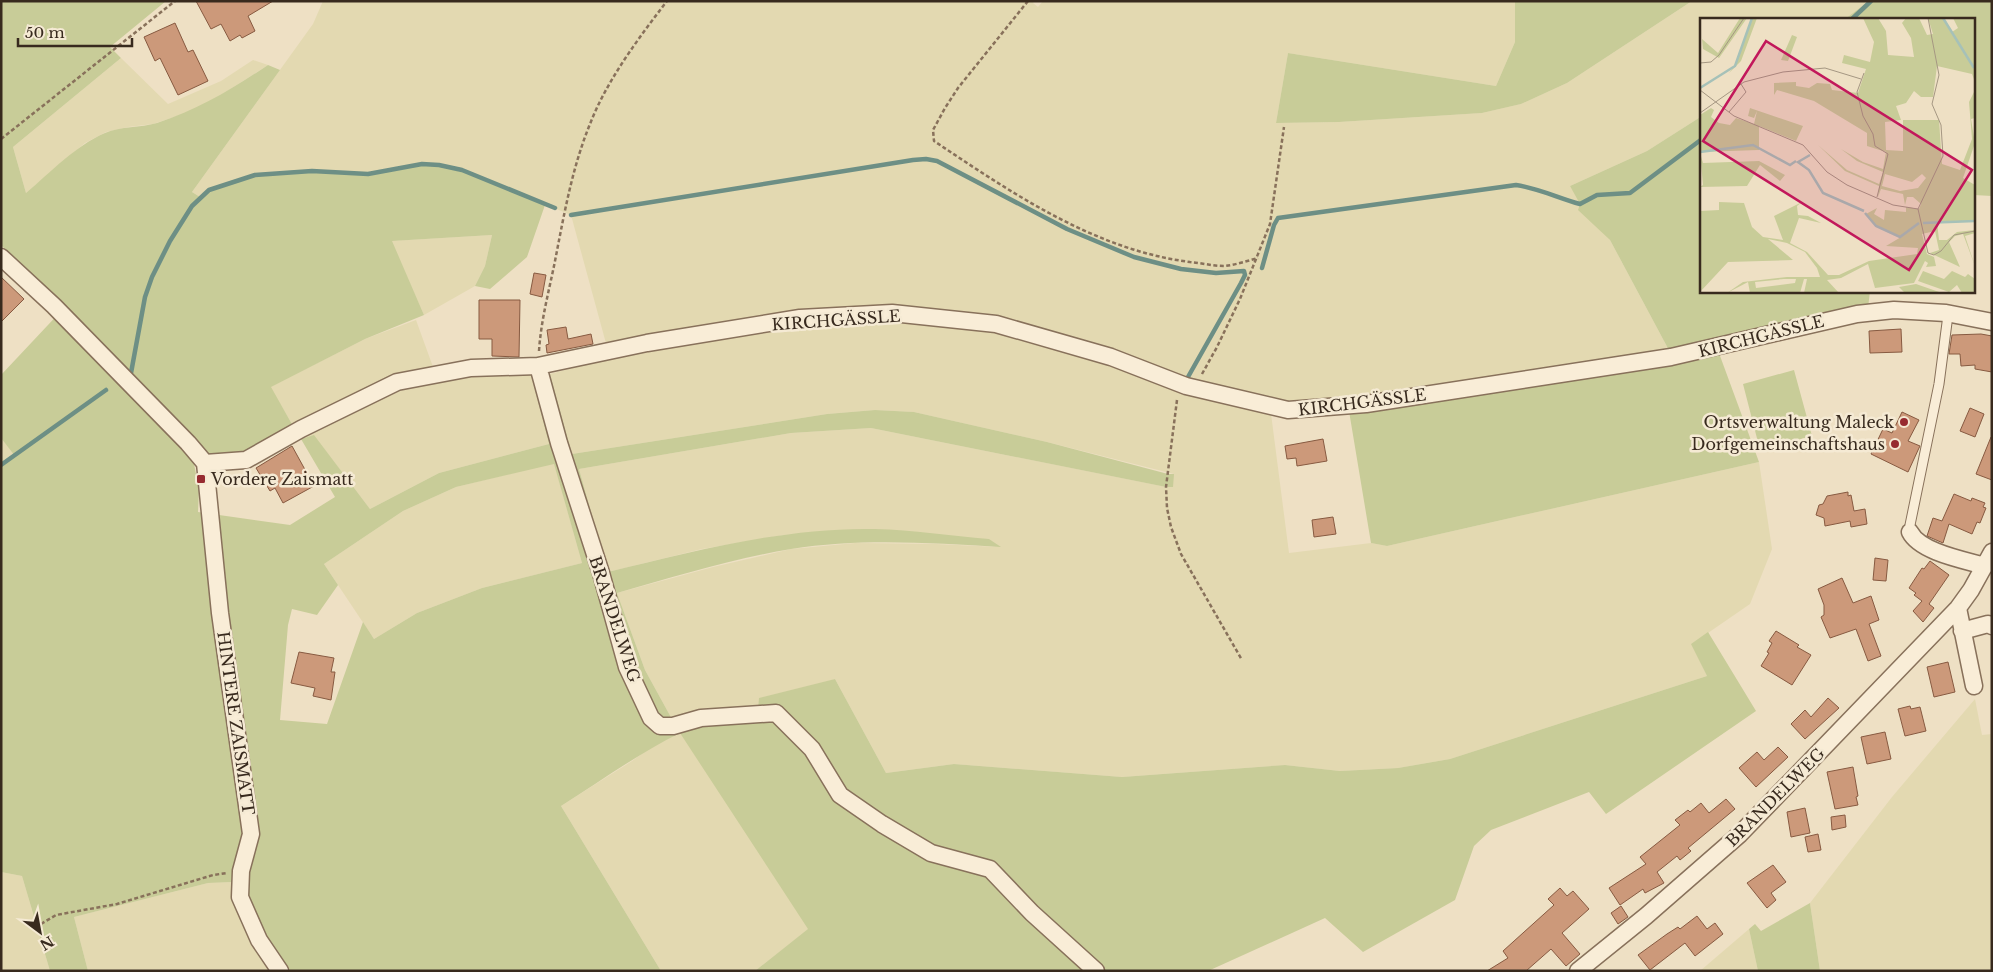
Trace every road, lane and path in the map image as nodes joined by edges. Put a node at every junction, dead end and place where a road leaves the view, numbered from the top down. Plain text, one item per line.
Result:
1 (175, 1) edge
2 (667, 1) edge
3 (1028, 1) edge
4 (1284, 127) dead end
5 (1, 139) edge
6 (1, 257) edge
7 (1258, 258) junction
8 (1948, 314) junction
9 (1992, 322) edge
10 (538, 366) junction
11 (1187, 385) junction
12 (205, 463) junction
13 (1910, 532) joint
14 (1988, 559) edge
15 (1958, 608) junction
16 (1992, 626) edge
17 (1962, 631) junction
18 (1242, 660) dead end
19 (1974, 686) dead end
20 (241, 870) junction
21 (42, 924) dead end
22 (280, 971) edge
23 (1096, 971) edge
24 (1578, 971) edge

1 - 5 path
2 - 10 path
3 - 7 path
4 - 7 path
6 - 12 street
7 - 11 path
8 - 9 street, KIRCHGÄSSLE
8 - 11 street, KIRCHGÄSSLE
8 - 13 lane
10 - 11 street, KIRCHGÄSSLE
10 - 12 street
10 - 23 street, BRANDELWEG
11 - 18 path
12 - 20 street, HINTERE ZAISMATT
13 - 14 street, BRANDELWEG
14 - 15 street, BRANDELWEG
15 - 17 street
15 - 24 street, BRANDELWEG
16 - 17 street
17 - 19 street
20 - 21 path
20 - 22 street, HINTERE ZAISMATT

